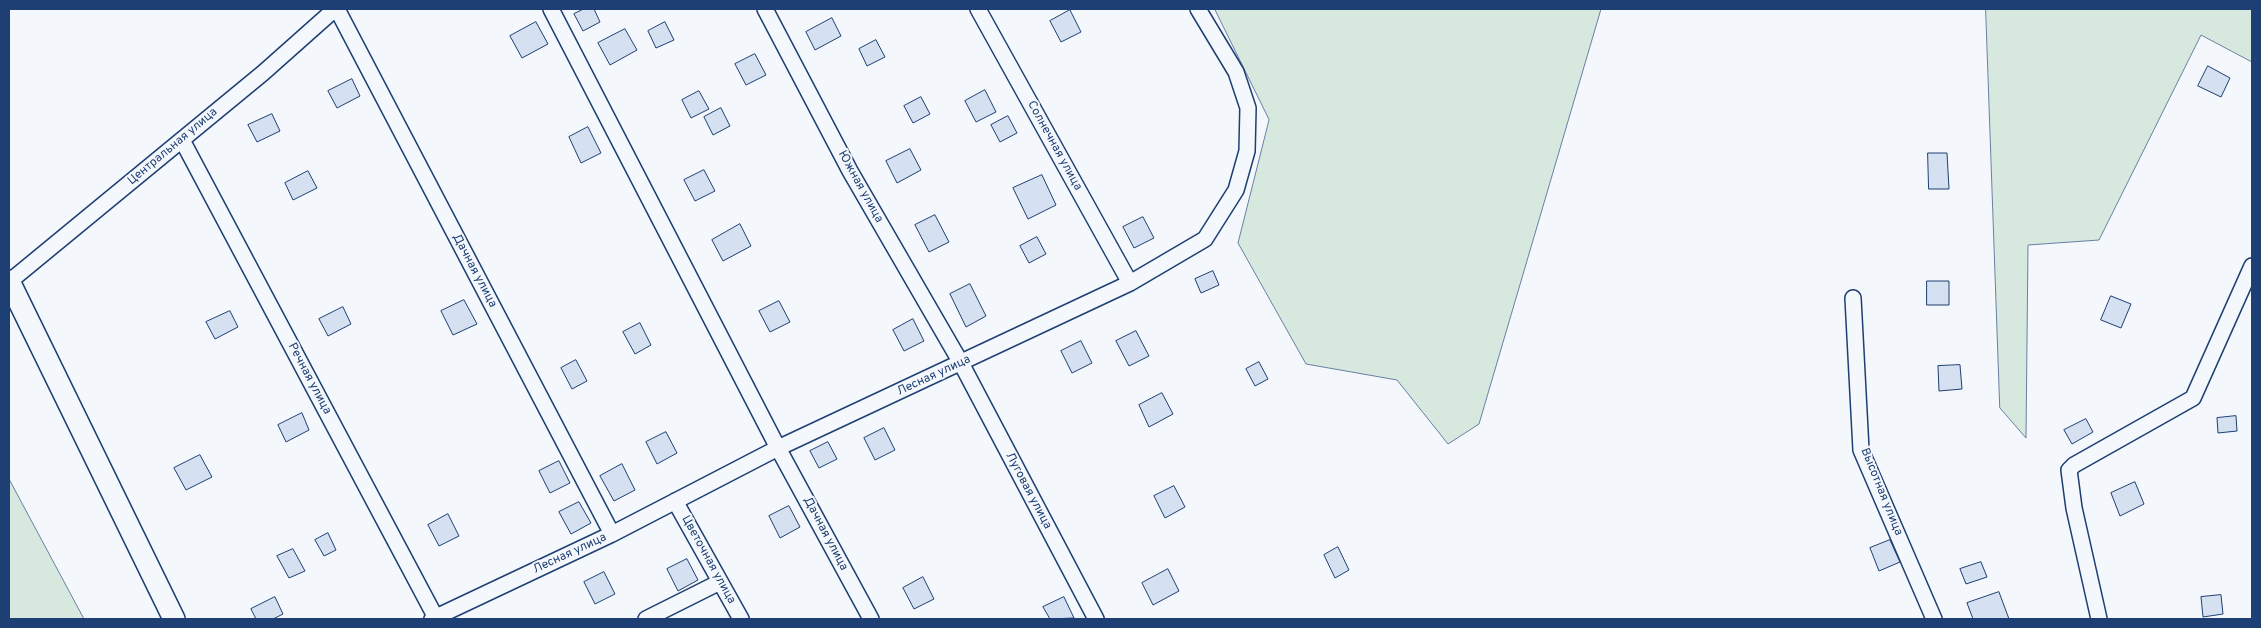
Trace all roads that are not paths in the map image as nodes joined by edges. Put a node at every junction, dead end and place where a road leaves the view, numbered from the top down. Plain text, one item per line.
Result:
1 (336, 9) edge
2 (551, 9) edge
3 (765, 9) edge
4 (978, 9) edge
5 (1198, 9) edge
6 (182, 140) junction
7 (2252, 266) edge
8 (9, 281) edge
9 (1130, 283) junction
10 (1854, 298) dead end
11 (961, 363) junction
12 (778, 448) junction
13 (675, 501) junction
14 (612, 534) junction
15 (720, 582) junction
16 (434, 618) edge
17 (174, 619) edge
18 (646, 619) edge
19 (741, 619) edge
20 (871, 619) edge
21 (1096, 619) edge
22 (1934, 619) edge
23 (2099, 619) edge

1 - 6 street, Центральная улица
1 - 14 street, Дачная улица
2 - 12 street, Дачная улица
3 - 11 street, Южная улица
4 - 9 street, Солнечная улица
5 - 9 street, Лесная улица
6 - 8 street, Центральная улица
6 - 16 street, Речная улица
7 - 23 street
8 - 17 main road
9 - 11 street, Лесная улица
10 - 22 street, Высотная улица
11 - 12 street, Лесная улица
11 - 21 street, Луговая улица
12 - 13 street, Лесная улица
12 - 20 street, Дачная улица
13 - 14 street, Лесная улица
13 - 15 street, Цветочная улица
14 - 16 street, Лесная улица
15 - 18 street
15 - 19 street, Цветочная улица

